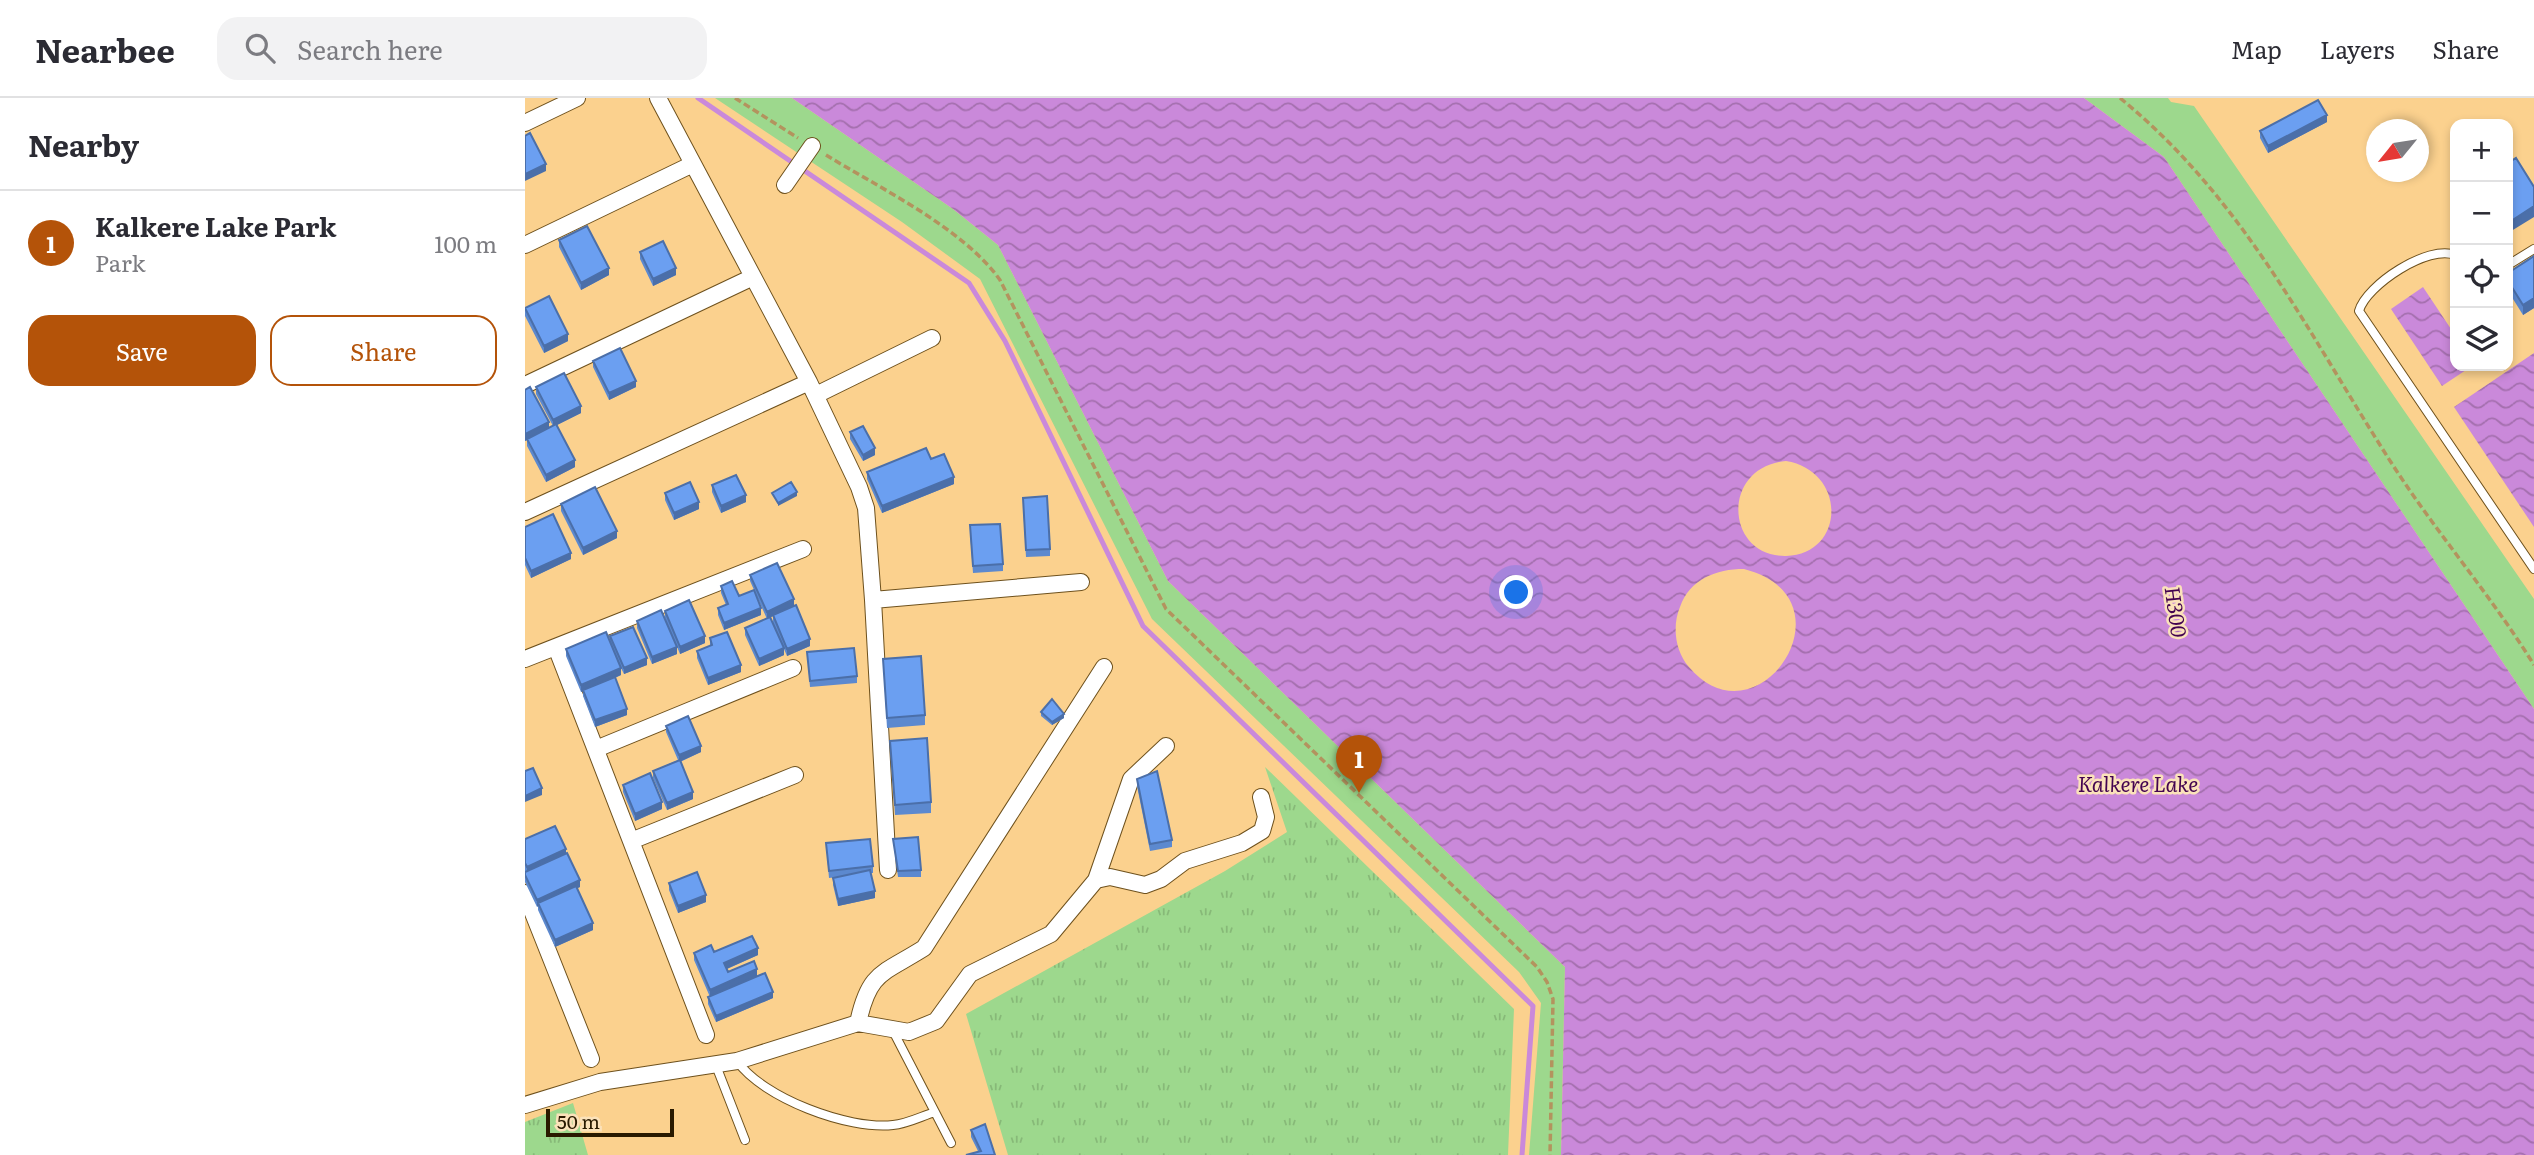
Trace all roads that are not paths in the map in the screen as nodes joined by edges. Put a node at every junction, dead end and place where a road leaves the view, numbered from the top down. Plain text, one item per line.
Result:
1 (577, 98) edge
2 (658, 98) edge
3 (525, 123) edge
4 (812, 146) road end
5 (693, 164) junction
6 (793, 173) dead end
7 (525, 245) edge
8 (2534, 249) edge
9 (2450, 254) edge
10 (2513, 262) edge
11 (753, 277) junction
12 (932, 338) dead end
13 (525, 385) edge
14 (812, 389) junction
15 (525, 512) edge
16 (803, 549) dead end
17 (2534, 569) edge
18 (1081, 582) dead end
19 (873, 600) junction
20 (557, 647) junction
21 (525, 659) edge
22 (1104, 667) dead end
23 (793, 668) dead end
24 (1166, 746) dead end
25 (596, 749) junction
26 (796, 775) dead end
27 (1261, 797) dead end
28 (631, 841) junction
29 (888, 870) dead end
30 (1096, 880) junction
31 (525, 893) edge
32 (858, 1023) junction
33 (890, 1026) junction
34 (706, 1035) dead end
35 (591, 1059) dead end
36 (737, 1061) junction
37 (715, 1063) junction
38 (525, 1105) edge
39 (935, 1112) junction
40 (745, 1140) dead end
41 (951, 1143) dead end

1 - 3 street
2 - 5 street
4 - 6 street
5 - 7 street
5 - 11 street
8 - 10 lane
9 - 17 lane
11 - 13 street
11 - 14 street
12 - 14 street
14 - 15 street
14 - 19 street
16 - 20 street
18 - 19 street
19 - 29 street
20 - 21 street
20 - 25 street
22 - 32 street
23 - 25 street
24 - 30 street
25 - 28 street
26 - 28 street
27 - 30 street
28 - 34 street
30 - 33 street
31 - 35 street
32 - 33 street
32 - 36 street
33 - 39 lane
36 - 37 street
36 - 39 lane
37 - 38 street
37 - 40 lane
39 - 41 lane

